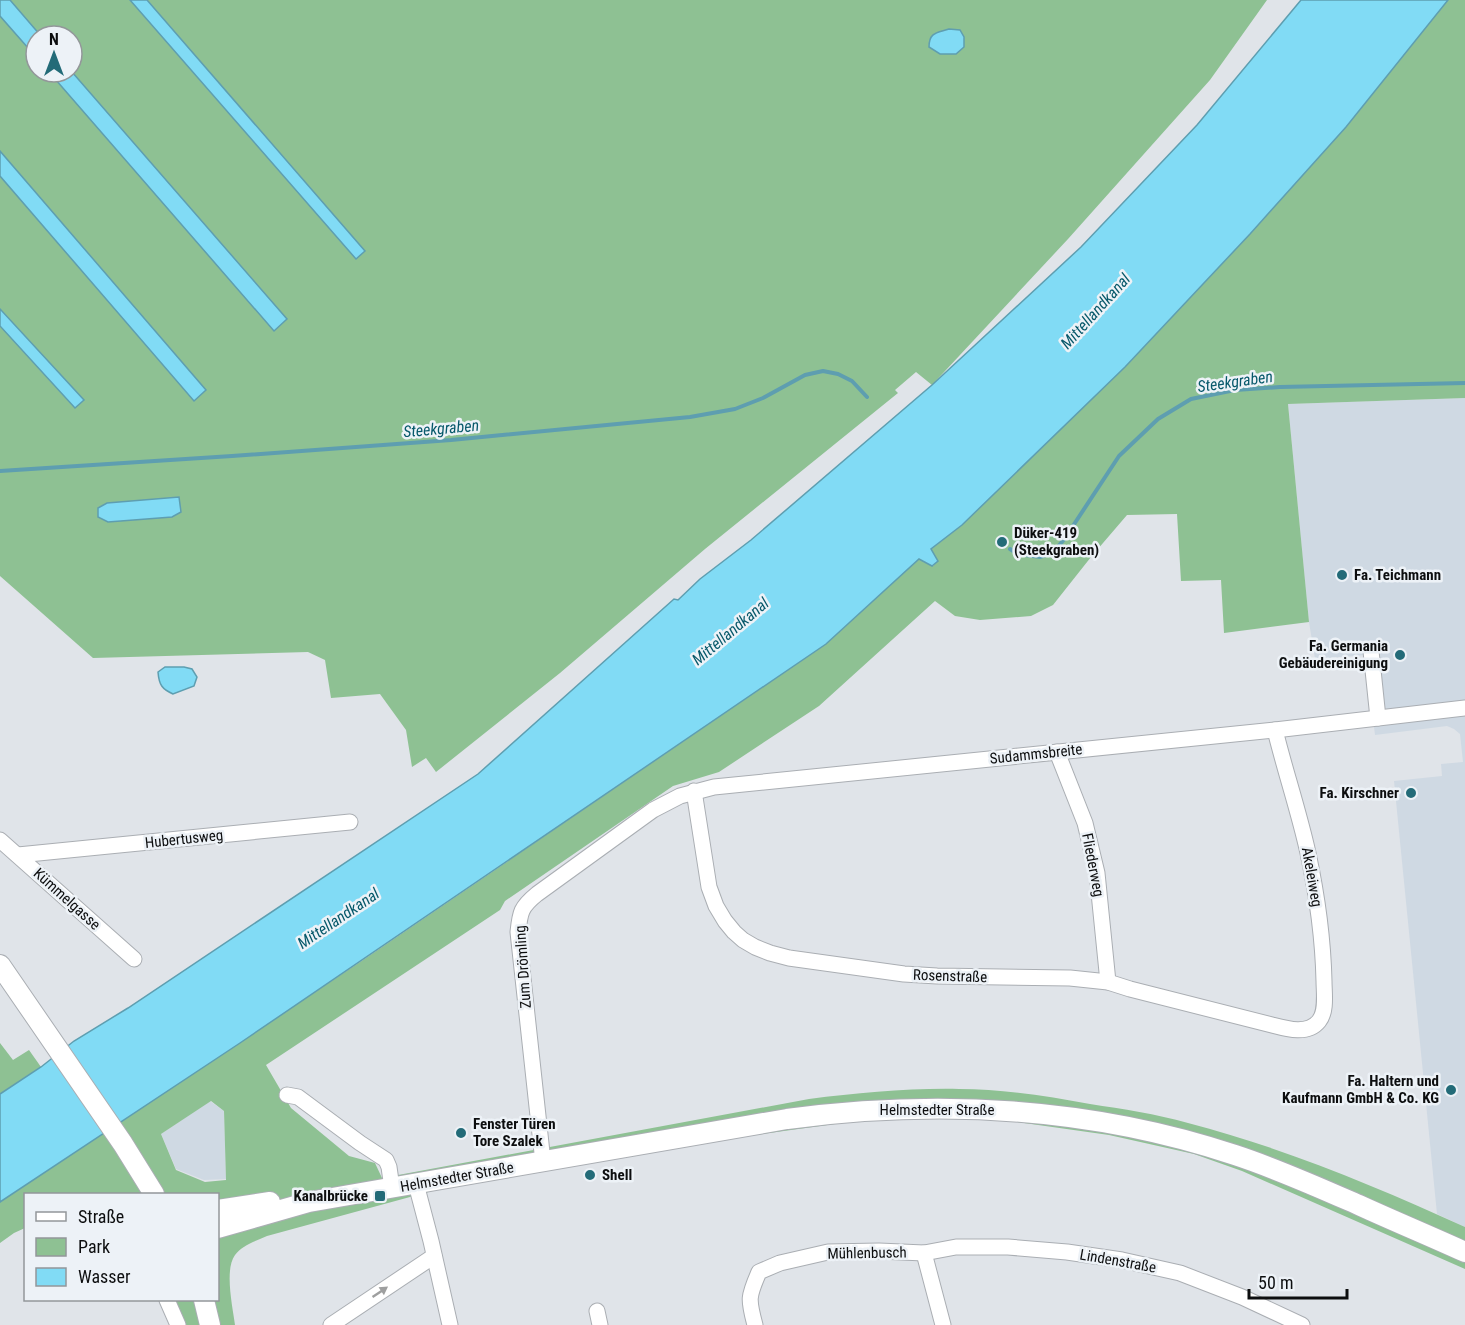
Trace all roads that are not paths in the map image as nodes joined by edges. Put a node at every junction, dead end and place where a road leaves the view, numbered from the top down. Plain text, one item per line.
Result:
1 (1371, 651) dead end
2 (1465, 708) edge
3 (1378, 718) junction
4 (1275, 729) junction
5 (1057, 752) junction
6 (694, 791) junction
7 (350, 822) dead end
8 (0, 840) edge
9 (18, 855) junction
10 (134, 959) dead end
11 (0, 965) edge
12 (1108, 982) junction
13 (1315, 1026) joint
14 (287, 1095) dead end
15 (543, 1162) junction
16 (416, 1184) junction
17 (392, 1188) junction
18 (154, 1193) edge
19 (220, 1225) edge
20 (1465, 1252) edge
21 (924, 1253) junction
22 (434, 1256) junction
23 (168, 1301) edge
24 (204, 1301) edge
25 (1287, 1322) edge
26 (178, 1325) edge
27 (210, 1325) edge
28 (332, 1325) edge
29 (450, 1325) edge
30 (755, 1325) edge
31 (943, 1325) edge
32 (1302, 1325) edge

1 - 3 street
2 - 3 street, Sudammsbreite
3 - 4 street, Sudammsbreite
4 - 5 street, Sudammsbreite
4 - 13 street, Akeleiweg
5 - 6 street, Sudammsbreite
5 - 12 street, Fliederweg
6 - 12 street, Rosenstraße
6 - 15 street, Zum Drömling
7 - 9 street, Hubertusweg
8 - 9 street, Kümmelgasse
9 - 10 street, Kümmelgasse
11 - 18 main road
12 - 13 street, Rosenstraße
14 - 17 street, Helmstedter Straße
15 - 16 main road, Helmstedter Straße
15 - 20 main road, Helmstedter Straße
16 - 17 main road, Helmstedter Straße
16 - 22 street
17 - 19 main road, Helmstedter Straße
21 - 25 street, Lindenstraße
21 - 30 street, Mühlenbusch
21 - 31 street, Mühlenbusch
28 -> 22 street
22 - 29 street
23 - 26 street
24 - 27 main road
25 - 32 street, Lindenstraße

